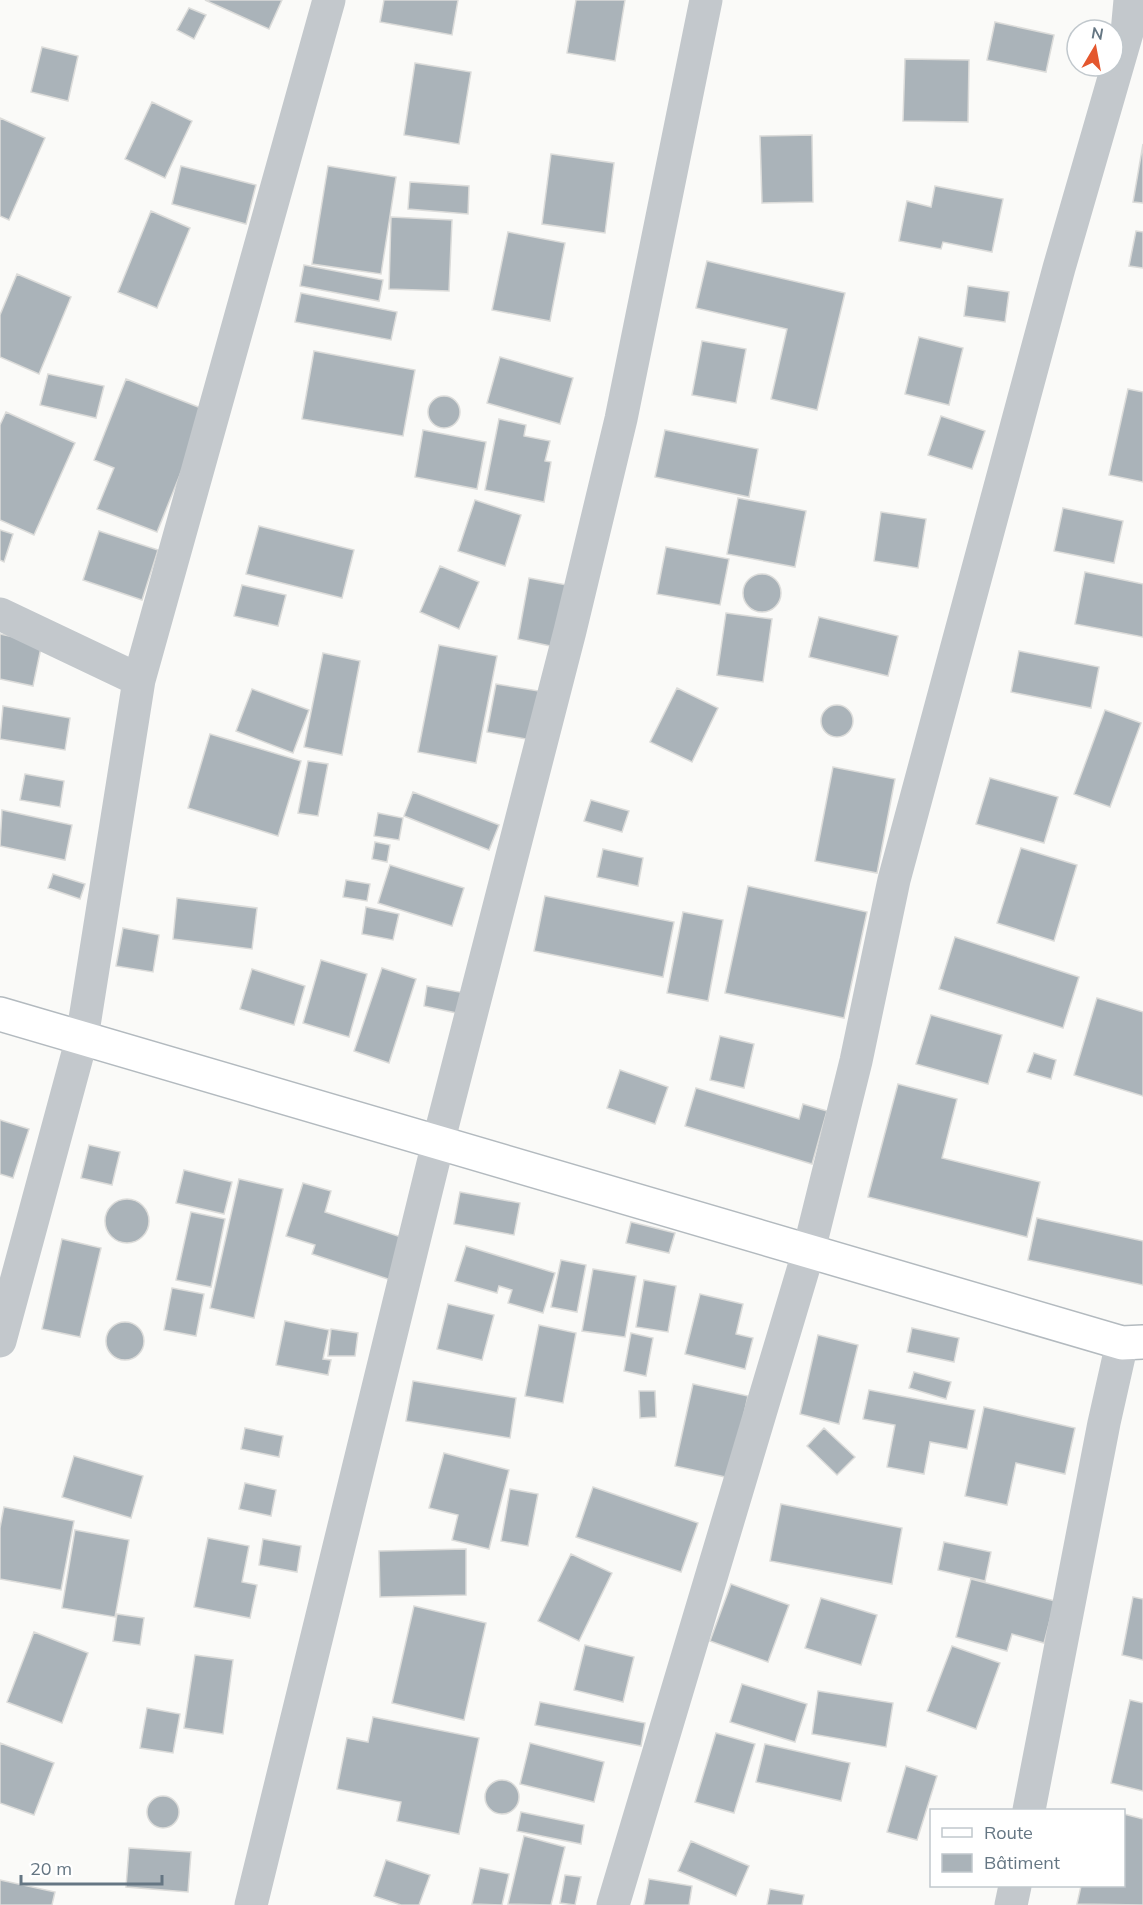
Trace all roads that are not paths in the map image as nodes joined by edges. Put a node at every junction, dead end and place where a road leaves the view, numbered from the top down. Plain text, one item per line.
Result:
1 (329, 0) edge
2 (706, 0) edge
3 (1130, 0) edge
4 (0, 614) edge
5 (139, 680) junction
6 (0, 1014) edge
7 (82, 1038) junction
8 (438, 1143) junction
9 (809, 1250) junction
10 (0, 1341) edge
11 (1133, 1342) edge
12 (1029, 1809) edge
13 (1015, 1887) edge
14 (251, 1905) edge
15 (613, 1905) edge
16 (1011, 1905) edge

1 - 5 street
2 - 8 street
3 - 9 street
4 - 5 street
5 - 7 street
6 - 7 street
7 - 8 street
7 - 10 street
8 - 9 street
8 - 14 street
9 - 11 street
9 - 15 street
11 - 12 street
13 - 16 street

